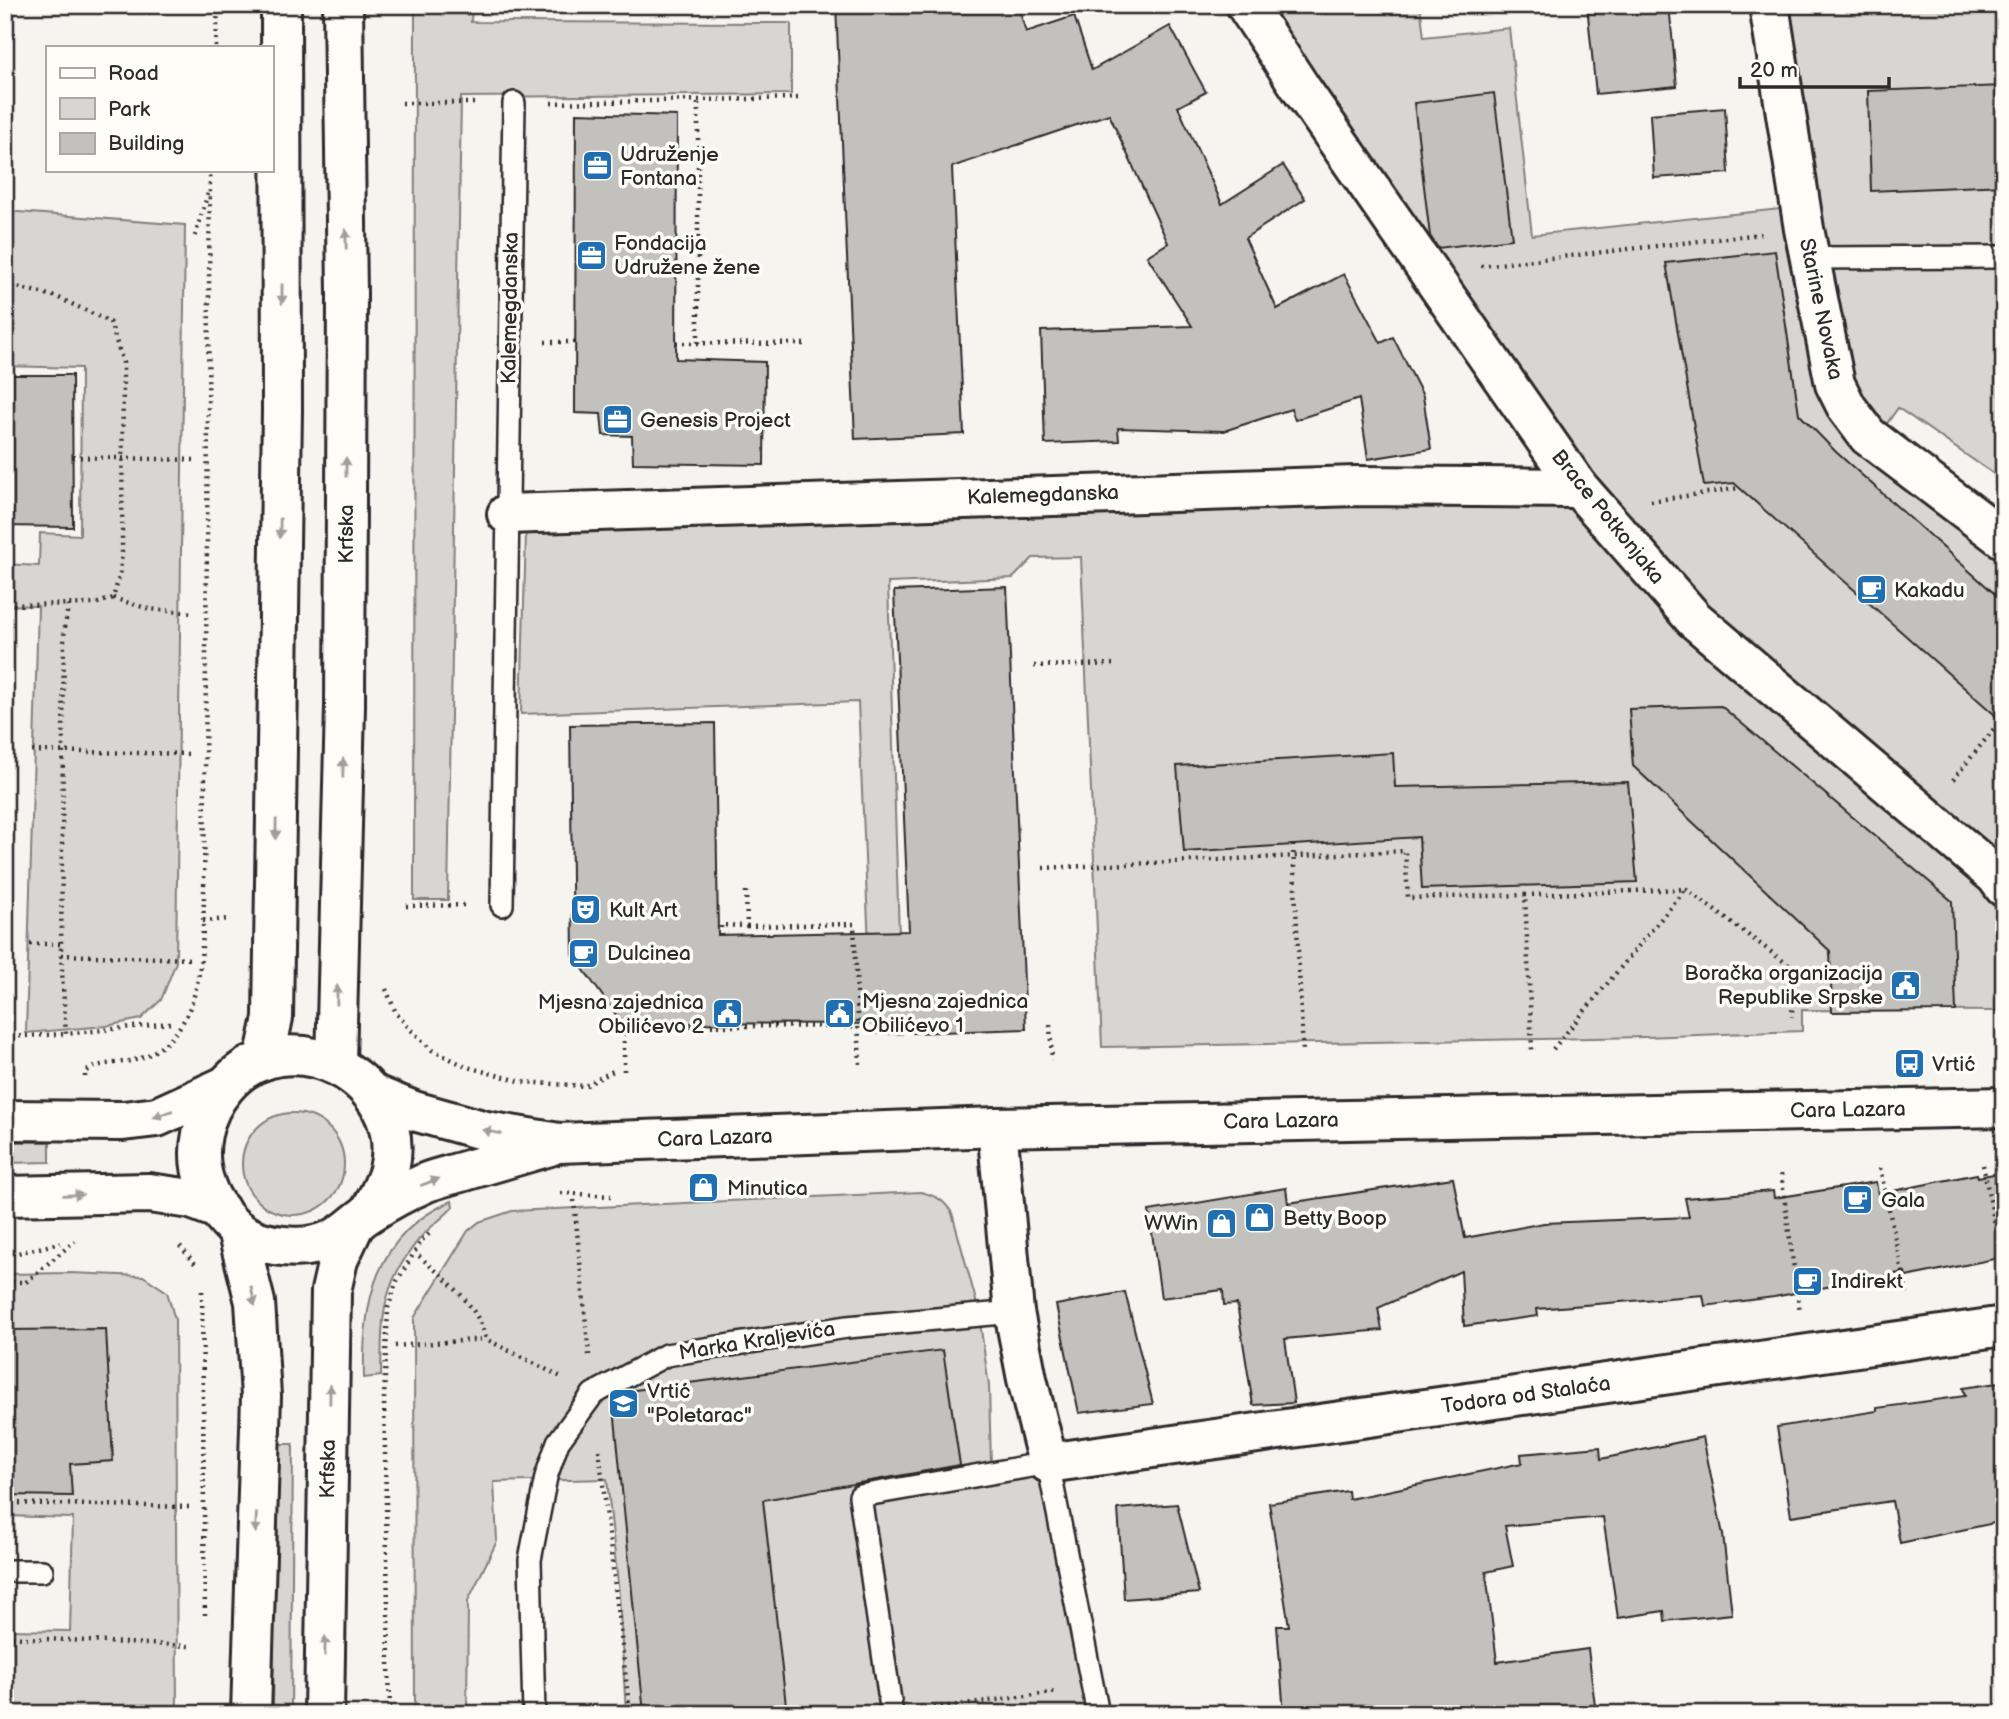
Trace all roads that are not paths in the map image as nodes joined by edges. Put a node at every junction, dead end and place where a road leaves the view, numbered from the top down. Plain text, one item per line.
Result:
1 (281, 5) edge
2 (343, 5) edge
3 (1246, 5) edge
4 (1769, 5) edge
5 (514, 103) road end
6 (1806, 244) junction
7 (2004, 257) edge
8 (1588, 499) junction
9 (507, 514) junction
10 (2004, 539) edge
11 (2004, 887) edge
12 (502, 905) road end
13 (264, 1060) junction
14 (336, 1063) junction
15 (225, 1086) junction
16 (372, 1094) junction
17 (2004, 1107) edge
18 (5, 1120) edge
19 (997, 1127) junction
20 (559, 1143) junction
21 (5, 1196) edge
22 (228, 1220) junction
23 (361, 1220) junction
24 (1014, 1312) junction
25 (2004, 1326) edge
26 (1048, 1463) junction
27 (5, 1571) edge
28 (42, 1571) dead end
29 (892, 1713) edge
30 (251, 1714) edge
31 (324, 1714) edge
32 (534, 1714) edge
33 (1098, 1714) edge

1 -> 13 street
14 -> 2 street, Krfska
3 - 8 street, Brace Potkonjaka
4 - 6 street, Starine Novaka
5 - 9 lane, Kalemegdanska
6 - 7 lane
6 - 10 street, Starine Novaka
8 - 9 street, Kalemegdanska
8 - 11 street, Brace Potkonjaka
9 - 12 lane, Kalemegdanska
13 - 14 street
13 - 15 street
14 - 16 street
15 -> 18 street
15 - 22 street
20 -> 16 street, Cara Lazara
16 - 23 street
17 - 19 street, Cara Lazara
19 - 20 street, Cara Lazara
19 - 24 street
23 -> 20 street, Cara Lazara
21 -> 22 street
22 - 23 street
22 -> 30 street
31 -> 23 street, Krfska
24 - 26 street
24 - 32 lane, Marka Kraljevića
25 - 26 street, Todora od Stalaća
26 - 29 lane
26 - 33 lane
27 - 28 lane

